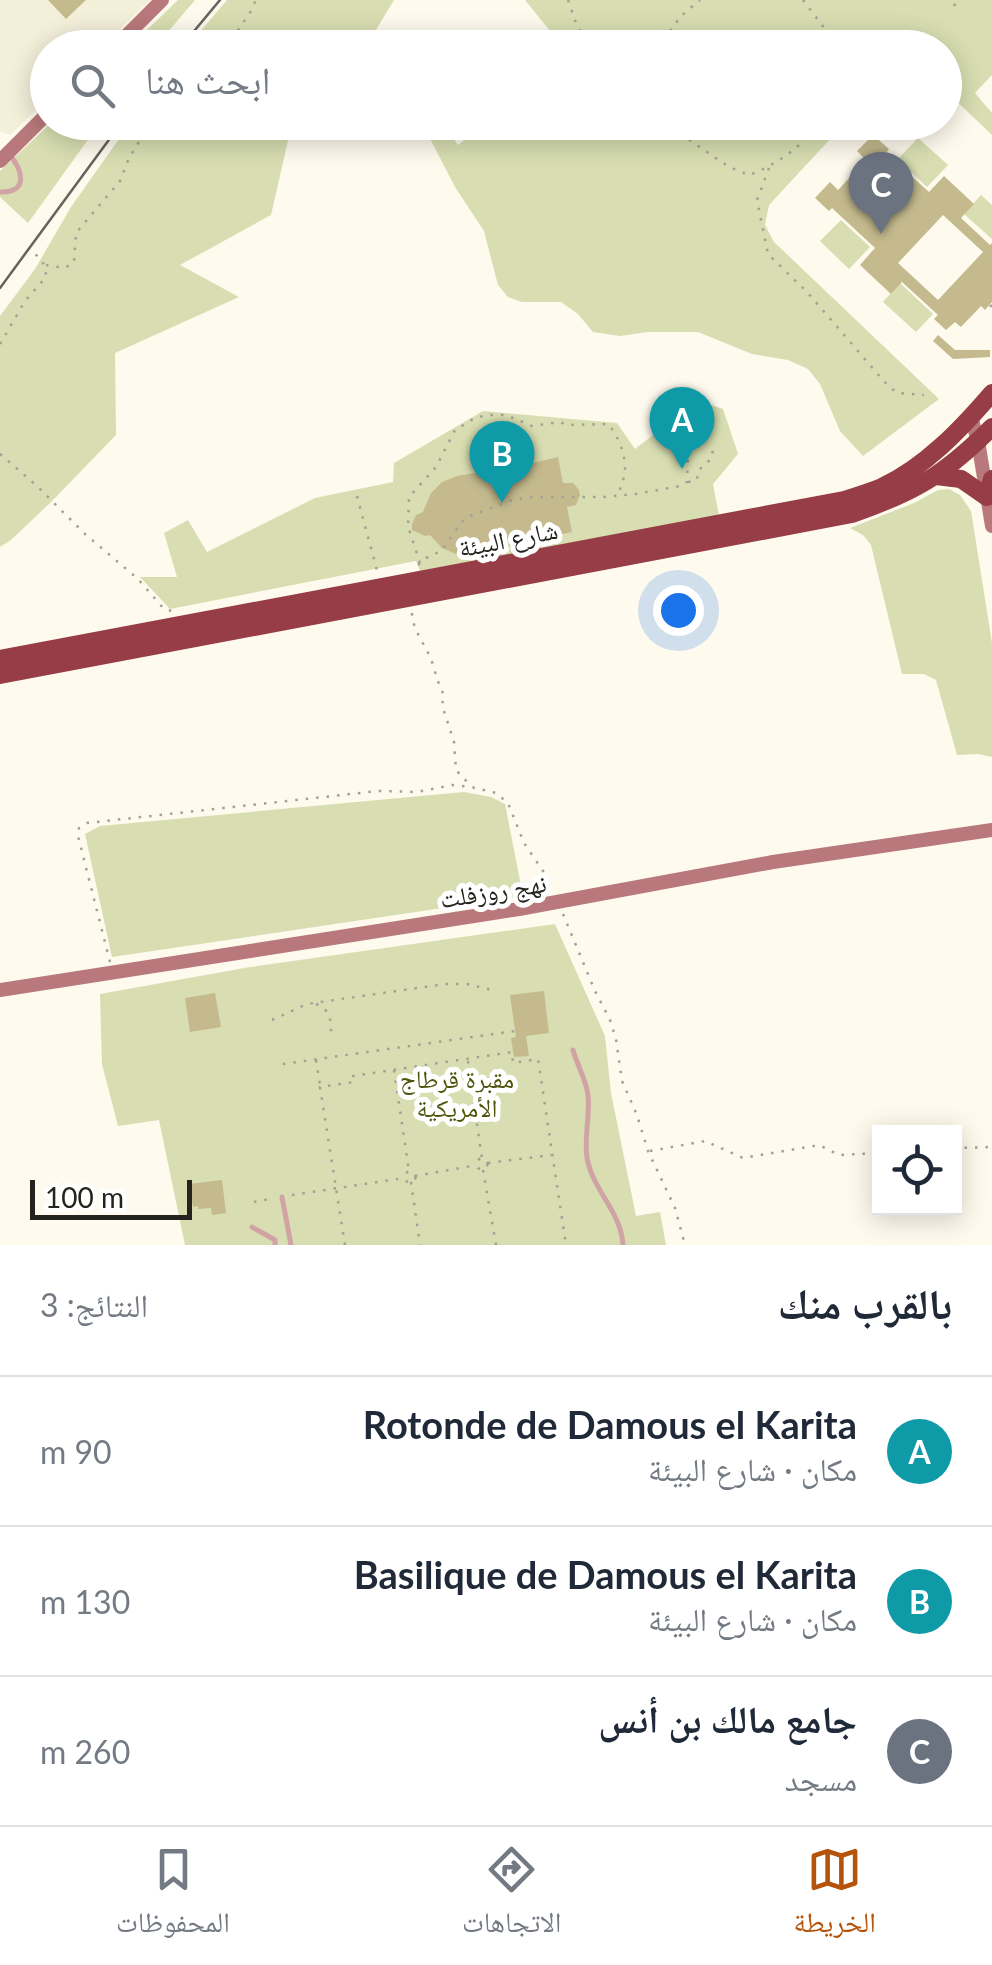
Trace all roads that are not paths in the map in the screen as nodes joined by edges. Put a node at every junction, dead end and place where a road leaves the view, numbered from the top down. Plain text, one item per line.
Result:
1 (162, 0) edge
2 (132, 30) edge
3 (30, 131) edge
4 (4, 156) edge
5 (0, 192) edge
6 (992, 394) edge
7 (971, 417) junction
8 (992, 427) edge
9 (978, 441) junction
10 (936, 476) junction
11 (989, 488) edge
12 (992, 526) edge
13 (0, 659) edge
14 (0, 675) edge
15 (992, 830) edge
16 (0, 990) edge
17 (573, 1050) dead end
18 (282, 1196) road end
19 (252, 1227) dead end
20 (275, 1245) edge
21 (291, 1245) edge
22 (623, 1245) edge

1 - 2 street
3 - 4 street
4 - 5 lane
6 - 7 highway, شارع البيئة
7 - 9 street
7 - 13 highway, شارع البيئة
8 - 9 highway, شارع البيئة
9 - 10 highway, شارع البيئة
9 - 11 street
10 - 11 highway
10 - 14 highway, شارع البيئة
11 - 12 street
15 - 16 street, نهج روزفلت
17 - 22 lane
18 - 21 lane
19 - 20 lane

